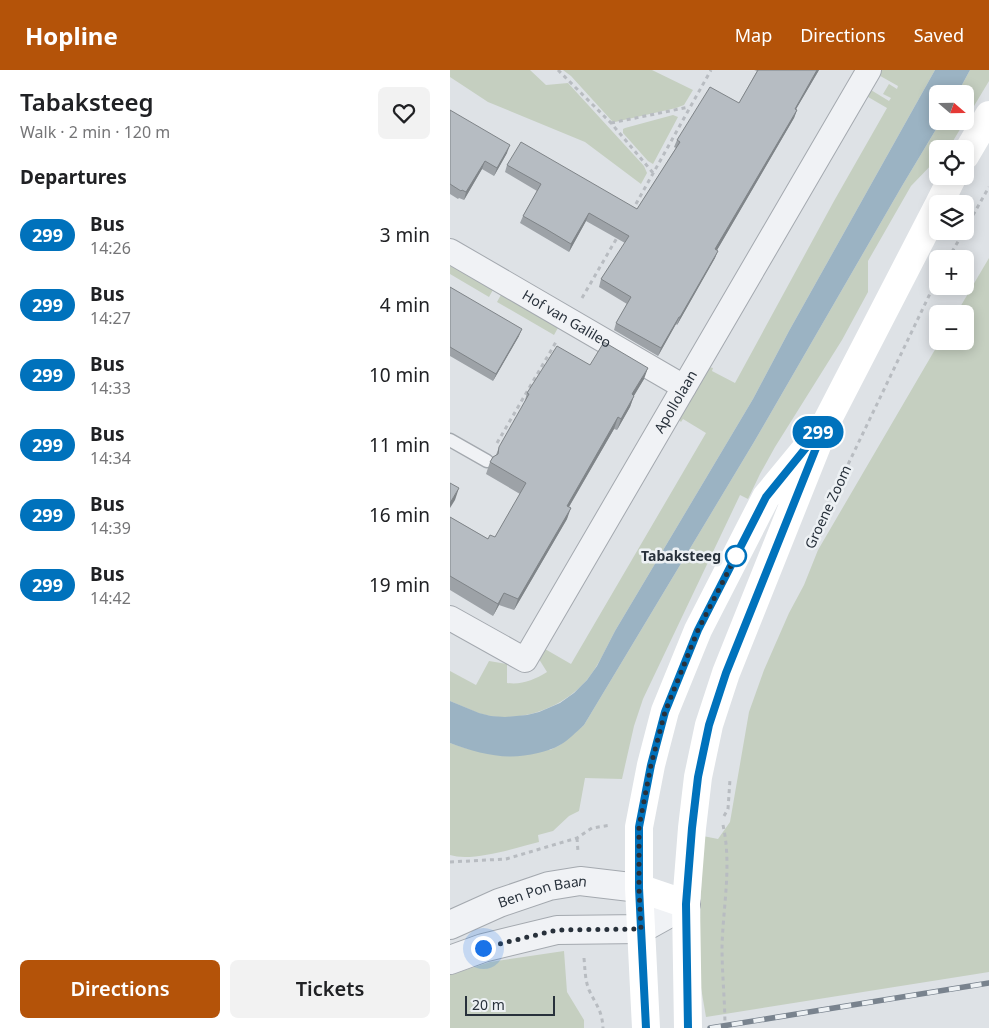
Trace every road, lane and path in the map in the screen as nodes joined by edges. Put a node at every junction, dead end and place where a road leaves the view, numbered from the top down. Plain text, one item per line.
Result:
1 (558, 70) edge
2 (711, 70) edge
3 (869, 70) edge
4 (690, 107) junction
5 (989, 115) edge
6 (612, 123) junction
7 (974, 141) edge
8 (654, 174) junction
9 (989, 187) edge
10 (974, 213) edge
11 (629, 217) edge
12 (929, 223) edge
13 (619, 234) edge
14 (450, 251) edge
15 (929, 295) edge
16 (570, 320) junction
17 (684, 387) junction
18 (826, 423) junction
19 (450, 440) edge
20 (486, 461) joint
21 (814, 537) dead end
22 (450, 618) edge
23 (722, 820) dead end
24 (578, 838) dead end
25 (450, 862) edge
26 (639, 888) junction
27 (686, 904) junction
28 (450, 925) edge
29 (641, 929) junction
30 (450, 960) edge
31 (646, 1028) edge
32 (688, 1028) edge
33 (725, 1028) edge

1 - 6 path
2 - 4 path
3 - 17 street, Apollolaan
4 - 6 path
4 - 8 path
5 - 7 main road
6 - 8 path
8 - 11 path
9 - 10 path
12 - 18 main road
13 - 16 path
14 - 16 street, Hof van Galileo
15 - 21 path, Groene Zoom
16 - 17 street, Hof van Galileo
16 - 20 path
17 - 22 street, Apollolaan
18 - 26 main road
18 - 27 main road
19 - 20 lane
23 - 33 path
24 - 25 path
26 - 27 main road
26 - 28 street, Ben Pon Baan
26 - 29 main road
27 - 29 street
27 - 32 main road
29 - 30 street
29 - 31 main road

